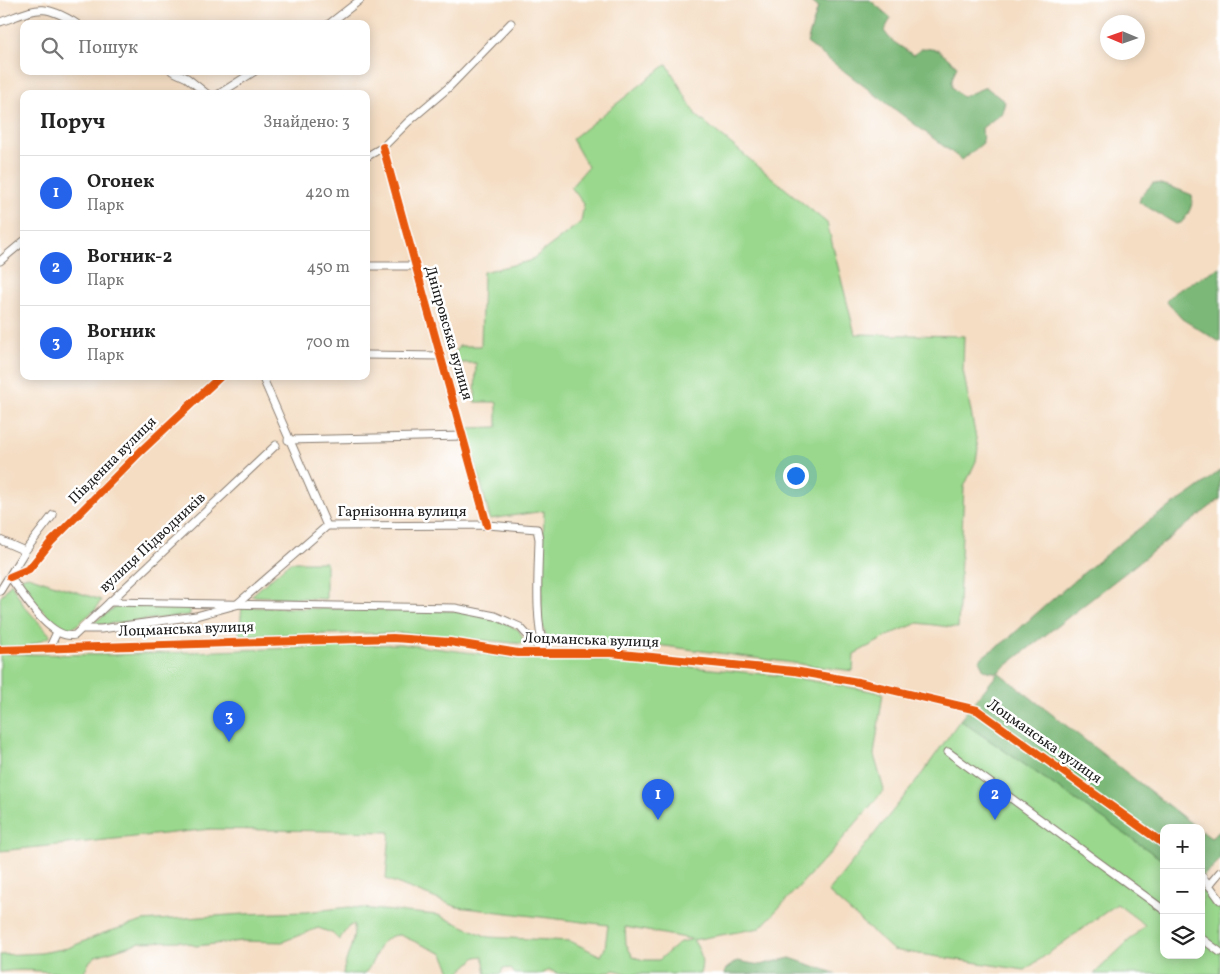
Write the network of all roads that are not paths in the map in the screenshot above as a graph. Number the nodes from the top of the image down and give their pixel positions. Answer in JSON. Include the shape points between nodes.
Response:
{"nodes":[{"id":1,"x":360,"y":0,"type":"edge"},
{"id":2,"x":71,"y":20,"type":"edge"},
{"id":3,"x":335,"y":20,"type":"edge"},
{"id":4,"x":0,"y":22,"type":"edge"},
{"id":5,"x":511,"y":23,"type":"dead end"},
{"id":6,"x":181,"y":75,"type":"edge"},
{"id":7,"x":249,"y":75,"type":"edge"},
{"id":8,"x":202,"y":90,"type":"edge"},
{"id":9,"x":225,"y":90,"type":"edge"},
{"id":10,"x":383,"y":147,"type":"junction"},
{"id":11,"x":370,"y":155,"type":"edge"},
{"id":12,"x":20,"y":244,"type":"edge"},
{"id":13,"x":0,"y":261,"type":"edge"},
{"id":14,"x":370,"y":266,"type":"edge"},
{"id":15,"x":414,"y":266,"type":"junction"},
{"id":16,"x":370,"y":355,"type":"edge"},
{"id":17,"x":442,"y":356,"type":"junction"},
{"id":18,"x":217,"y":380,"type":"edge"},
{"id":19,"x":264,"y":380,"type":"edge"},
{"id":20,"x":463,"y":436,"type":"junction"},
{"id":21,"x":288,"y":440,"type":"junction"},
{"id":22,"x":276,"y":445,"type":"dead end"},
{"id":23,"x":53,"y":515,"type":"dead end"},
{"id":24,"x":327,"y":526,"type":"junction"},
{"id":25,"x":486,"y":526,"type":"junction"},
{"id":26,"x":0,"y":540,"type":"edge"},
{"id":27,"x":25,"y":551,"type":"junction"},
{"id":28,"x":10,"y":577,"type":"junction"},
{"id":29,"x":0,"y":591,"type":"edge"},
{"id":30,"x":110,"y":602,"type":"junction"},
{"id":31,"x":236,"y":605,"type":"junction"},
{"id":32,"x":84,"y":628,"type":"junction"},
{"id":33,"x":57,"y":632,"type":"junction"},
{"id":34,"x":49,"y":648,"type":"junction"},
{"id":35,"x":0,"y":650,"type":"edge"},
{"id":36,"x":544,"y":653,"type":"junction"},
{"id":37,"x":948,"y":752,"type":"dead end"},
{"id":38,"x":1160,"y":841,"type":"edge"},
{"id":39,"x":1220,"y":872,"type":"edge"},
{"id":40,"x":1205,"y":880,"type":"edge"},
{"id":41,"x":1209,"y":885,"type":"junction"},
{"id":42,"x":1220,"y":900,"type":"edge"},
{"id":43,"x":1160,"y":907,"type":"edge"},
{"id":44,"x":1205,"y":941,"type":"edge"},
{"id":45,"x":1220,"y":952,"type":"edge"}],
"edges":[{"from":1,"to":3,"type":"street"},
{"from":2,"to":4,"type":"street","via":[[51,9]]},
{"from":5,"to":10,"type":"street","via":[[448,88]]},
{"from":6,"to":8,"type":"street"},
{"from":7,"to":9,"type":"street"},
{"from":10,"to":11,"type":"street"},
{"from":10,"to":15,"type":"street","name":"Дніпровська вулиця"},
{"from":12,"to":13,"type":"street"},
{"from":14,"to":15,"type":"street"},
{"from":15,"to":17,"type":"street","name":"Дніпровська вулиця"},
{"from":16,"to":17,"type":"street"},
{"from":17,"to":20,"type":"street","name":"Дніпровська вулиця"},
{"from":18,"to":28,"type":"street","name":"Південна вулиця","via":[[134,458],[51,542],[28,570]]},
{"from":19,"to":21,"type":"street"},
{"from":20,"to":21,"type":"street"},
{"from":20,"to":25,"type":"street","name":"Дніпровська вулиця"},
{"from":21,"to":24,"type":"street"},
{"from":22,"to":30,"type":"street","name":"вулиця Підводників"},
{"from":23,"to":27,"type":"street"},
{"from":24,"to":25,"type":"street","name":"Гарнізонна вулиця"},
{"from":24,"to":31,"type":"street","name":"Гарнізонна вулиця"},
{"from":25,"to":36,"type":"street","name":"Гарнізонна вулиця","via":[[537,529],[536,604]]},
{"from":26,"to":27,"type":"street"},
{"from":27,"to":28,"type":"street"},
{"from":28,"to":29,"type":"street"},
{"from":28,"to":33,"type":"street"},
{"from":30,"to":31,"type":"street"},
{"from":30,"to":32,"type":"street","name":"вулиця Підводників"},
{"from":31,"to":32,"type":"street","via":[[196,616],[101,629]]},
{"from":31,"to":36,"type":"street","via":[[456,608],[495,616],[520,628]]},
{"from":32,"to":33,"type":"street","via":[[69,636]]},
{"from":33,"to":34,"type":"street"},
{"from":34,"to":35,"type":"street","name":"Лоцманська вулиця"},
{"from":34,"to":36,"type":"street","name":"Лоцманська вулиця","via":[[393,638],[450,642],[518,653]]},
{"from":36,"to":38,"type":"street","name":"Лоцманська вулиця","via":[[611,653],[794,671],[858,682],[977,710]]},
{"from":37,"to":43,"type":"street"},
{"from":39,"to":41,"type":"street"},
{"from":40,"to":41,"type":"street"},
{"from":41,"to":42,"type":"street"},
{"from":44,"to":45,"type":"street"}]}
